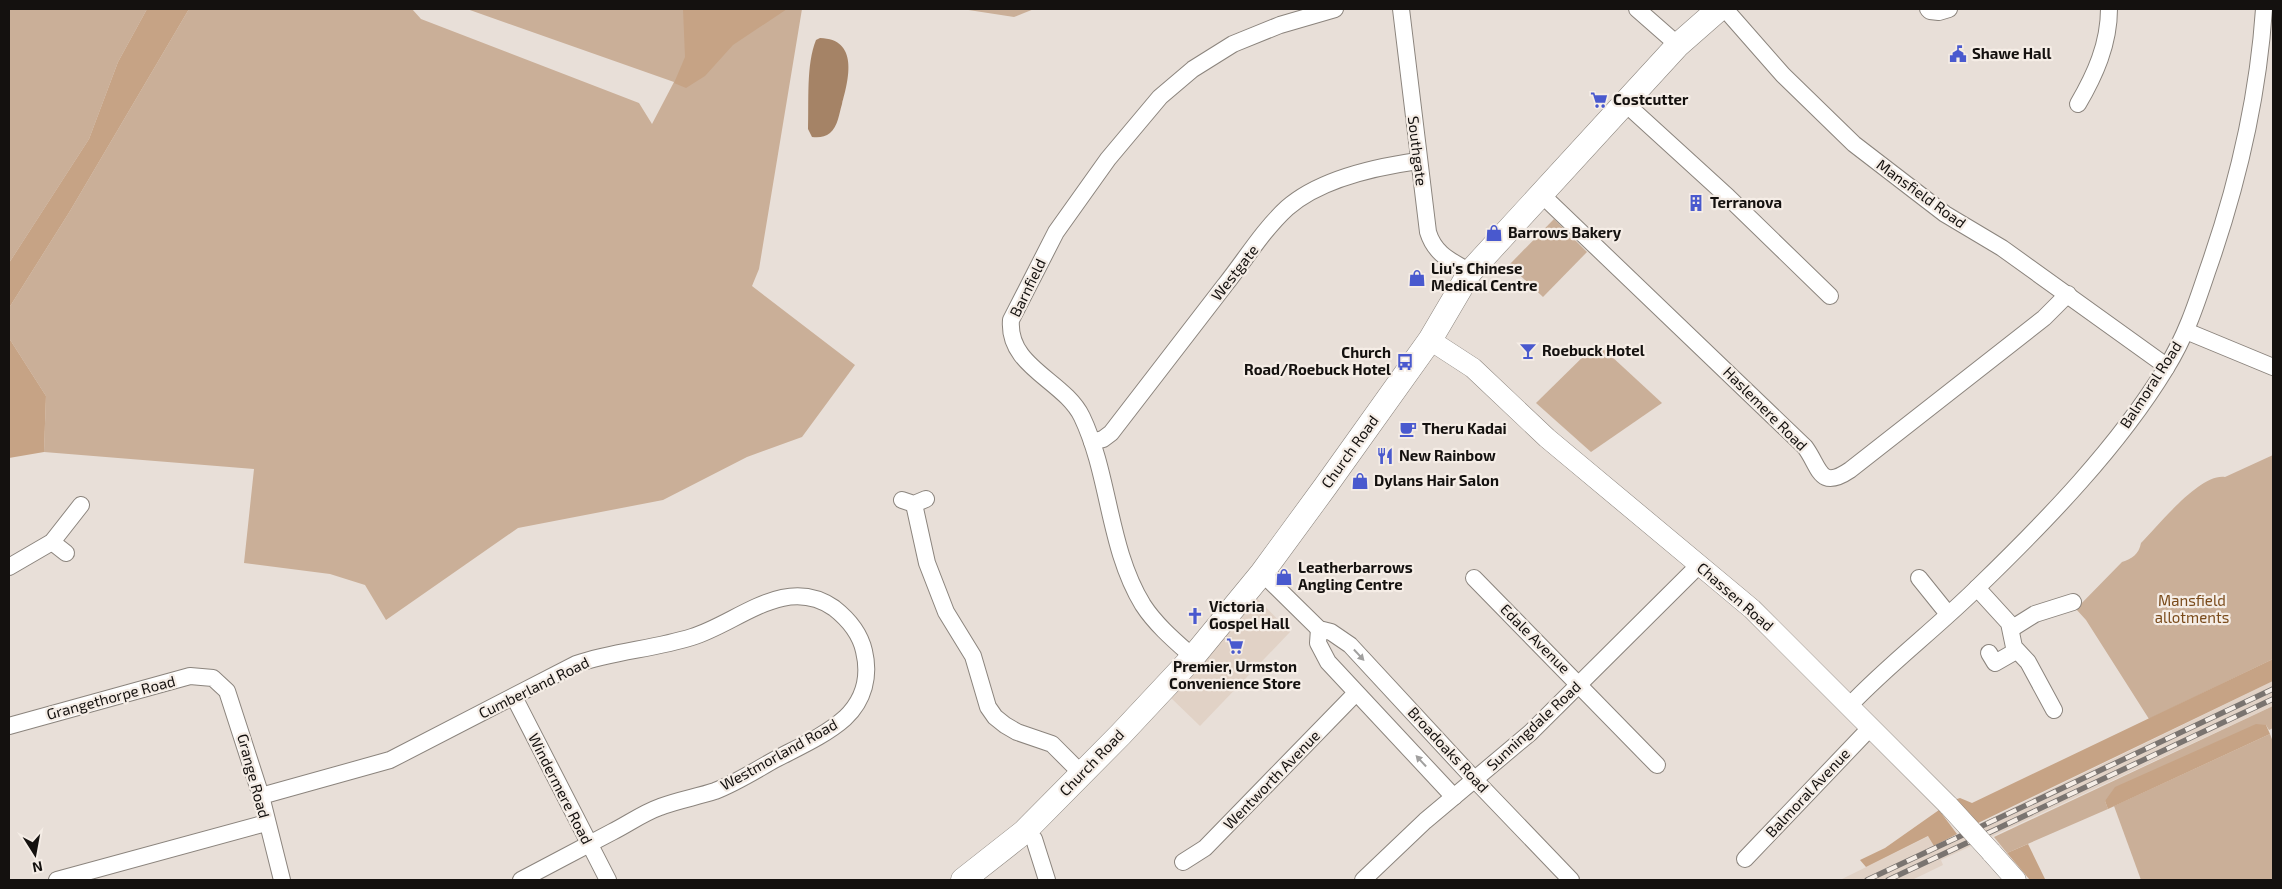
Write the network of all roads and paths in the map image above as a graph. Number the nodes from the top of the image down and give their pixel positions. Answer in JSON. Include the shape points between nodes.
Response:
{"nodes":[{"id":1,"x":1335,"y":9,"type":"edge"},
{"id":2,"x":1400,"y":9,"type":"edge"},
{"id":3,"x":1637,"y":9,"type":"edge"},
{"id":4,"x":1719,"y":9,"type":"edge"},
{"id":5,"x":1725,"y":9,"type":"edge"},
{"id":6,"x":1928,"y":9,"type":"edge"},
{"id":7,"x":1950,"y":9,"type":"edge"},
{"id":8,"x":2109,"y":9,"type":"edge"},
{"id":9,"x":2264,"y":9,"type":"edge"},
{"id":10,"x":1678,"y":45,"type":"junction"},
{"id":11,"x":1626,"y":104,"type":"junction"},
{"id":12,"x":2078,"y":104,"type":"dead end"},
{"id":13,"x":1418,"y":161,"type":"junction"},
{"id":14,"x":1541,"y":194,"type":"junction"},
{"id":15,"x":1470,"y":272,"type":"junction"},
{"id":16,"x":2068,"y":294,"type":"junction"},
{"id":17,"x":1830,"y":296,"type":"dead end"},
{"id":18,"x":2186,"y":331,"type":"junction"},
{"id":19,"x":1430,"y":340,"type":"junction"},
{"id":20,"x":2273,"y":367,"type":"edge"},
{"id":21,"x":2166,"y":368,"type":"junction"},
{"id":22,"x":1092,"y":442,"type":"junction"},
{"id":23,"x":914,"y":501,"type":"dead end"},
{"id":24,"x":80,"y":505,"type":"dead end"},
{"id":25,"x":52,"y":542,"type":"junction"},
{"id":26,"x":66,"y":553,"type":"dead end"},
{"id":27,"x":1699,"y":565,"type":"junction"},
{"id":28,"x":9,"y":567,"type":"edge"},
{"id":29,"x":1262,"y":573,"type":"junction"},
{"id":30,"x":1474,"y":578,"type":"dead end"},
{"id":31,"x":1918,"y":578,"type":"dead end"},
{"id":32,"x":1977,"y":588,"type":"junction"},
{"id":33,"x":2073,"y":602,"type":"dead end"},
{"id":34,"x":1948,"y":614,"type":"junction"},
{"id":35,"x":1319,"y":629,"type":"junction"},
{"id":36,"x":2011,"y":629,"type":"junction"},
{"id":37,"x":2016,"y":651,"type":"junction"},
{"id":38,"x":1989,"y":653,"type":"dead end"},
{"id":39,"x":1192,"y":657,"type":"junction"},
{"id":40,"x":866,"y":662,"type":"joint"},
{"id":41,"x":213,"y":678,"type":"joint"},
{"id":42,"x":1579,"y":684,"type":"junction"},
{"id":43,"x":1356,"y":693,"type":"junction"},
{"id":44,"x":514,"y":697,"type":"junction"},
{"id":45,"x":1850,"y":706,"type":"junction"},
{"id":46,"x":2056,"y":709,"type":"dead end"},
{"id":47,"x":9,"y":726,"type":"edge"},
{"id":48,"x":1871,"y":726,"type":"junction"},
{"id":49,"x":1657,"y":765,"type":"dead end"},
{"id":50,"x":1081,"y":773,"type":"junction"},
{"id":51,"x":1475,"y":780,"type":"junction"},
{"id":52,"x":261,"y":796,"type":"junction"},
{"id":53,"x":1454,"y":797,"type":"junction"},
{"id":54,"x":266,"y":823,"type":"junction"},
{"id":55,"x":1024,"y":832,"type":"junction"},
{"id":56,"x":588,"y":844,"type":"junction"},
{"id":57,"x":1745,"y":859,"type":"dead end"},
{"id":58,"x":1183,"y":862,"type":"dead end"},
{"id":59,"x":1372,"y":877,"type":"edge"},
{"id":60,"x":57,"y":880,"type":"edge"},
{"id":61,"x":282,"y":880,"type":"edge"},
{"id":62,"x":520,"y":880,"type":"edge"},
{"id":63,"x":608,"y":880,"type":"edge"},
{"id":64,"x":962,"y":880,"type":"edge"},
{"id":65,"x":1047,"y":880,"type":"edge"},
{"id":66,"x":1571,"y":880,"type":"edge"},
{"id":67,"x":2016,"y":880,"type":"edge"}],
"edges":[{"from":1,"to":22,"type":"street","name":"Barnfield","via":[[1280,25],[1233,44],[1193,68],[1154,104],[1108,159],[1056,232],[1011,320],[1010,332],[1021,356],[1081,415]]},
{"from":2,"to":13,"type":"street","name":"Southgate"},
{"from":3,"to":10,"type":"street"},
{"from":4,"to":10,"type":"main road","name":"Church Road"},
{"from":5,"to":16,"type":"street","name":"Mansfield Road","via":[[1790,82],[1854,144],[1945,214],[2002,248]]},
{"from":6,"to":7,"type":"street","via":[[1939,12]]},
{"from":8,"to":12,"type":"street","via":[[2103,51]]},
{"from":9,"to":18,"type":"street","name":"Balmoral Road","via":[[2251,106],[2233,190]]},
{"from":10,"to":11,"type":"main road","name":"Church Road"},
{"from":11,"to":14,"type":"main road","name":"Church Road"},
{"from":11,"to":17,"type":"street"},
{"from":13,"to":15,"type":"street","name":"Southgate","via":[[1431,242],[1439,254]]},
{"from":13,"to":22,"type":"street","name":"Westgate","via":[[1353,174],[1316,190],[1288,208],[1111,432]]},
{"from":14,"to":15,"type":"main road","name":"Church Road"},
{"from":14,"to":16,"type":"street","name":"Haslemere Road","via":[[1805,447],[1819,473],[1830,479],[1858,464],[2044,318]]},
{"from":15,"to":19,"type":"main road","name":"Church Road"},
{"from":16,"to":21,"type":"street","name":"Mansfield Road"},
{"from":18,"to":20,"type":"street"},
{"from":18,"to":21,"type":"street","name":"Balmoral Road"},
{"from":19,"to":27,"type":"street","name":"Chassen Road","via":[[1473,368],[1547,438]]},
{"from":19,"to":29,"type":"main road","name":"Church Road"},
{"from":21,"to":32,"type":"street","name":"Balmoral Road","via":[[2116,439],[2037,528]]},
{"from":22,"to":39,"type":"street","name":"Barnfield","via":[[1127,572],[1156,622]]},
{"from":23,"to":50,"type":"street","via":[[927,563],[946,612],[973,656],[988,707],[995,717],[1017,732],[1052,744]]},
{"from":24,"to":25,"type":"street"},
{"from":25,"to":26,"type":"street"},
{"from":25,"to":28,"type":"street"},
{"from":27,"to":42,"type":"street","name":"Sunningdale Road"},
{"from":27,"to":45,"type":"street","name":"Chassen Road","via":[[1760,617]]},
{"from":29,"to":35,"type":"street","name":"Broadoaks Road"},
{"from":29,"to":39,"type":"main road","name":"Church Road"},
{"from":30,"to":42,"type":"street","name":"Edale Avenue"},
{"from":31,"to":34,"type":"street"},
{"from":32,"to":34,"type":"street","name":"Balmoral Road"},
{"from":32,"to":36,"type":"street","via":[[2005,617]]},
{"from":33,"to":36,"type":"street","via":[[2035,614]]},
{"from":34,"to":45,"type":"street","name":"Balmoral Road"},
{"from":35,"to":43,"type":"street","name":"Broadoaks Road","via":[[1318,643],[1328,662]]},
{"from":35,"to":51,"type":"street","name":"Broadoaks Road","one_way":true,"via":[[1331,632],[1350,645]]},
{"from":36,"to":37,"type":"street"},
{"from":37,"to":38,"type":"street","via":[[1995,663]]},
{"from":37,"to":46,"type":"street","via":[[2028,662]]},
{"from":39,"to":50,"type":"main road","name":"Church Road"},
{"from":40,"to":44,"type":"street","name":"Cumberland Road","via":[[860,640],[842,615],[808,596],[792,595],[764,603],[695,636],[576,664]]},
{"from":40,"to":56,"type":"street","name":"Westmorland Road","via":[[863,692],[855,707],[830,729],[728,785],[658,808]]},
{"from":41,"to":47,"type":"street","name":"Grangethorpe Road","via":[[190,676]]},
{"from":41,"to":52,"type":"street","name":"Grange Road","via":[[227,691]]},
{"from":42,"to":49,"type":"street","name":"Edale Avenue"},
{"from":42,"to":51,"type":"street","name":"Sunningdale Road","via":[[1530,733]]},
{"from":53,"to":43,"type":"street","name":"Broadoaks Road","one_way":true},
{"from":43,"to":58,"type":"street","name":"Wentworth Avenue","via":[[1205,848]]},
{"from":44,"to":52,"type":"street","name":"Cumberland Road","via":[[390,760]]},
{"from":44,"to":56,"type":"street","name":"Windermere Road"},
{"from":45,"to":48,"type":"street","name":"Chassen Road"},
{"from":48,"to":57,"type":"street","name":"Balmoral Avenue"},
{"from":48,"to":67,"type":"street","name":"Chassen Road","bridge":true},
{"from":50,"to":55,"type":"main road","name":"Church Road"},
{"from":51,"to":53,"type":"street","name":"Sunningdale Road"},
{"from":51,"to":66,"type":"street","name":"Broadoaks Road"},
{"from":52,"to":54,"type":"street","name":"Grange Road"},
{"from":53,"to":59,"type":"street","name":"Sunningdale Road","via":[[1425,821]]},
{"from":54,"to":60,"type":"street"},
{"from":54,"to":61,"type":"street","name":"Grange Road"},
{"from":55,"to":64,"type":"main road","name":"Church Road"},
{"from":55,"to":65,"type":"street","via":[[1034,839]]},
{"from":56,"to":62,"type":"street","name":"Westmorland Road"},
{"from":56,"to":63,"type":"street","name":"Windermere Road"}]}
